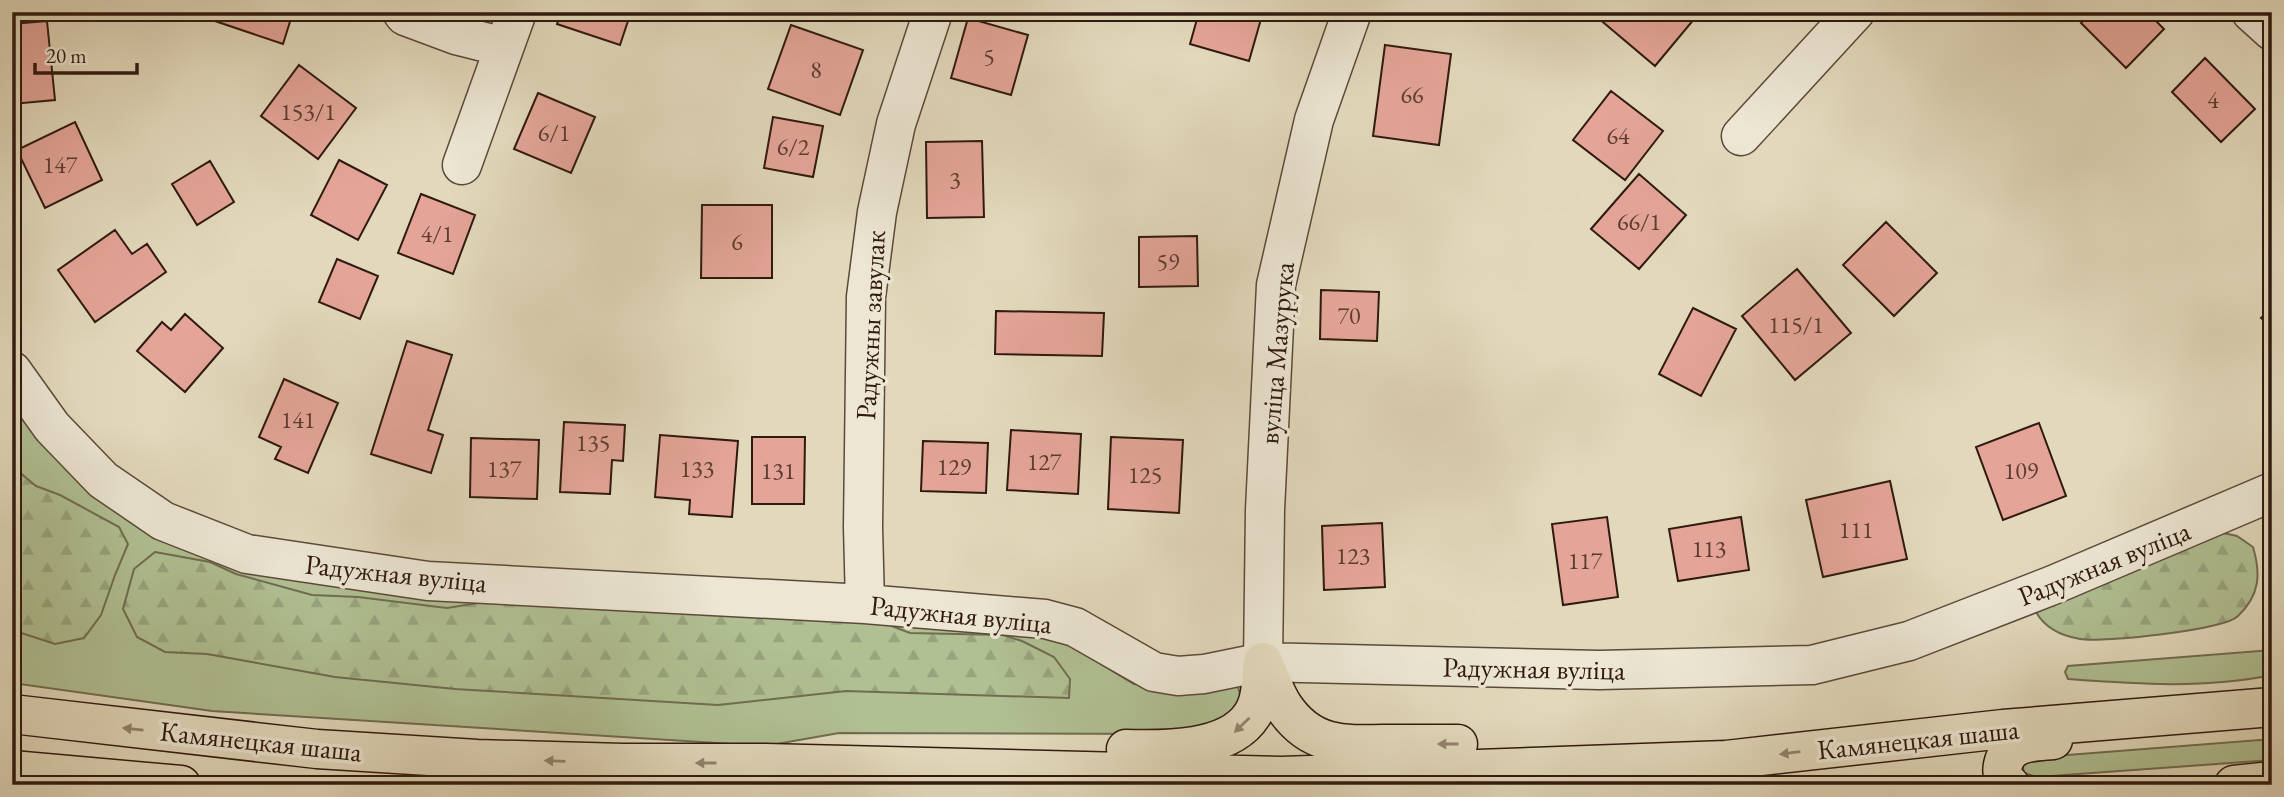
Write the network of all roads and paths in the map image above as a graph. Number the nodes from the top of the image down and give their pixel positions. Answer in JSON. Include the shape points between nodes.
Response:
{"nodes":[{"id":1,"x":402,"y":12,"type":"edge"},
{"id":2,"x":517,"y":12,"type":"edge"},
{"id":3,"x":933,"y":12,"type":"edge"},
{"id":4,"x":1352,"y":12,"type":"edge"},
{"id":5,"x":1855,"y":12,"type":"edge"},
{"id":6,"x":2251,"y":12,"type":"edge"},
{"id":7,"x":2272,"y":31,"type":"edge"},
{"id":8,"x":504,"y":47,"type":"junction"},
{"id":9,"x":1741,"y":136,"type":"dead end"},
{"id":10,"x":462,"y":165,"type":"dead end"},
{"id":11,"x":12,"y":371,"type":"edge"},
{"id":12,"x":2272,"y":492,"type":"edge"},
{"id":13,"x":865,"y":604,"type":"junction"},
{"id":14,"x":1264,"y":662,"type":"junction"},
{"id":15,"x":2266,"y":710,"type":"edge"},
{"id":16,"x":12,"y":714,"type":"edge"},
{"id":17,"x":1637,"y":762,"type":"junction"},
{"id":18,"x":765,"y":763,"type":"junction"},
{"id":19,"x":12,"y":770,"type":"edge"},
{"id":20,"x":2272,"y":781,"type":"edge"},
{"id":21,"x":181,"y":785,"type":"edge"},
{"id":22,"x":2010,"y":785,"type":"edge"},
{"id":23,"x":2234,"y":785,"type":"edge"}],
"edges":[{"from":1,"to":8,"type":"street","via":[[457,35]]},
{"from":2,"to":8,"type":"street"},
{"from":3,"to":13,"type":"street","name":"Радужны завулак","via":[[896,124],[877,212],[866,297]]},
{"from":4,"to":14,"type":"street","name":"вуліца Мазурука","via":[[1314,120],[1276,285],[1265,510]]},
{"from":5,"to":9,"type":"street"},
{"from":6,"to":7,"type":"street"},
{"from":8,"to":10,"type":"street"},
{"from":11,"to":13,"type":"street","name":"Радужная вуліца","via":[[52,426],[103,480],[163,521],[247,554],[428,581]]},
{"from":12,"to":14,"type":"street","name":"Радужная вуліца","via":[[1909,641],[1812,665],[1599,670]]},
{"from":13,"to":14,"type":"street","name":"Радужная вуліца","via":[[1045,619],[1075,627],[1154,672],[1178,676]]},
{"from":17,"to":14,"type":"main road","one_way":true,"via":[[1513,744],[1350,746],[1331,742],[1313,734],[1284,707]]},
{"from":14,"to":18,"type":"main road","one_way":true,"via":[[1253,715],[1227,737],[1213,742],[1158,750],[852,742]]},
{"from":15,"to":17,"type":"main road","name":"Камянецкая шаша","one_way":true,"via":[[2003,729],[1726,760]]},
{"from":15,"to":22,"type":"main road","via":[[2022,743],[2004,760],[2001,772]]},
{"from":18,"to":16,"type":"main road","name":"Камянецкая шаша","one_way":true,"via":[[477,759],[317,749]]},
{"from":17,"to":18,"type":"main road","name":"Камянецкая шаша","via":[[1282,776]]},
{"from":19,"to":21,"type":"main road","name":"Камянецкая шаша"},
{"from":20,"to":23,"type":"main road"}]}
